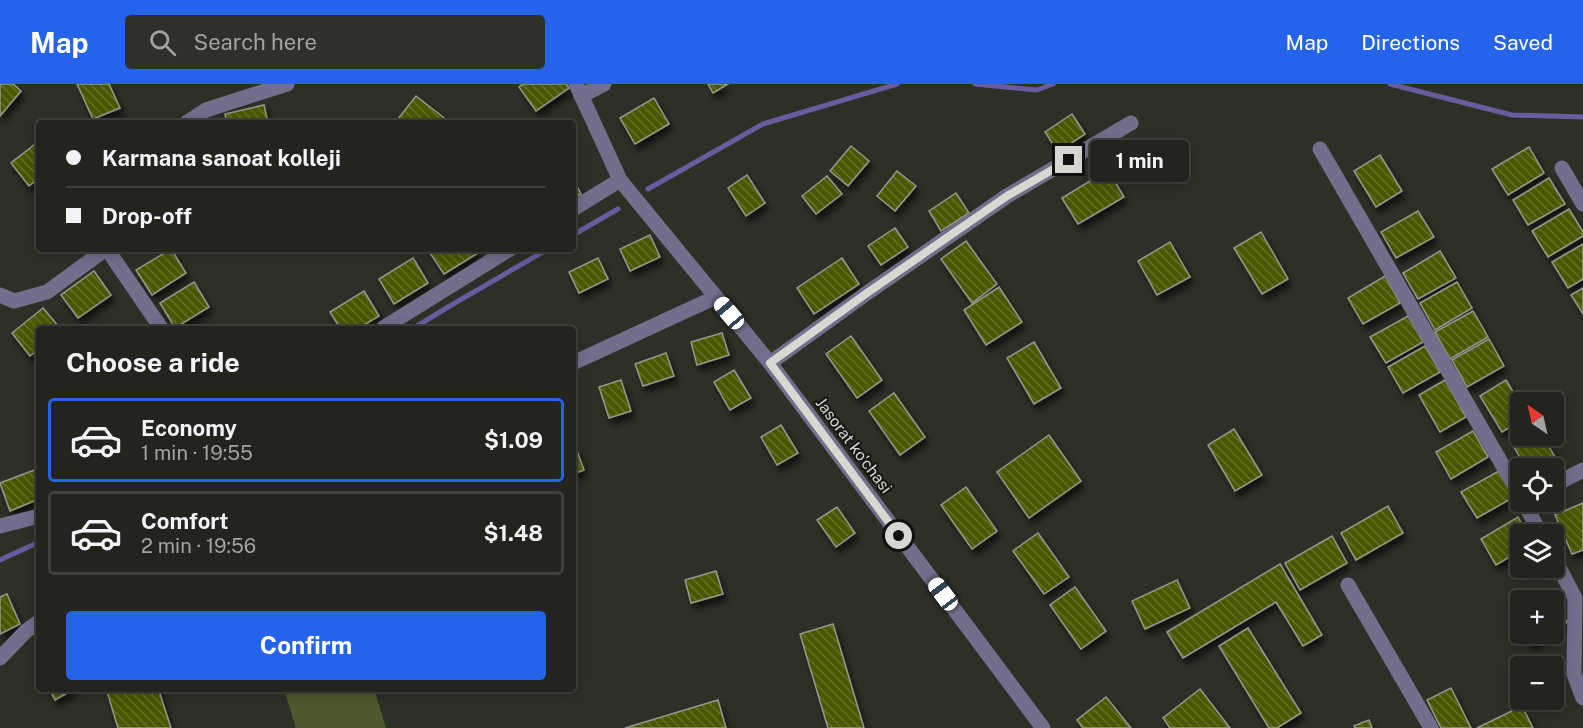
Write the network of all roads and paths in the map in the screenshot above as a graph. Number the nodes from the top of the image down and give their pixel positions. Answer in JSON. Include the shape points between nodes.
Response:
{"nodes":[{"id":1,"x":287,"y":84,"type":"edge"},
{"id":2,"x":604,"y":84,"type":"edge"},
{"id":3,"x":579,"y":90,"type":"edge"},
{"id":4,"x":191,"y":120,"type":"edge"},
{"id":5,"x":1131,"y":123,"type":"dead end"},
{"id":6,"x":1320,"y":149,"type":"dead end"},
{"id":7,"x":1562,"y":168,"type":"dead end"},
{"id":8,"x":620,"y":180,"type":"junction"},
{"id":9,"x":1583,"y":204,"type":"edge"},
{"id":10,"x":576,"y":207,"type":"edge"},
{"id":11,"x":103,"y":252,"type":"edge"},
{"id":12,"x":109,"y":252,"type":"edge"},
{"id":13,"x":505,"y":252,"type":"edge"},
{"id":14,"x":0,"y":296,"type":"edge"},
{"id":15,"x":716,"y":297,"type":"junction"},
{"id":16,"x":160,"y":326,"type":"edge"},
{"id":17,"x":386,"y":326,"type":"edge"},
{"id":18,"x":576,"y":362,"type":"edge"},
{"id":19,"x":770,"y":363,"type":"junction"},
{"id":20,"x":1583,"y":470,"type":"edge"},
{"id":21,"x":1510,"y":478,"type":"edge"},
{"id":22,"x":1564,"y":480,"type":"edge"},
{"id":23,"x":36,"y":517,"type":"edge"},
{"id":24,"x":0,"y":526,"type":"edge"},
{"id":25,"x":1564,"y":577,"type":"edge"},
{"id":26,"x":1348,"y":585,"type":"dead end"},
{"id":27,"x":36,"y":624,"type":"edge"},
{"id":28,"x":0,"y":658,"type":"edge"},
{"id":29,"x":1583,"y":698,"type":"edge"},
{"id":30,"x":1043,"y":728,"type":"edge"},
{"id":31,"x":1431,"y":728,"type":"edge"}],
"edges":[{"from":1,"to":4,"type":"street","via":[[206,110]]},
{"from":2,"to":3,"type":"street"},
{"from":3,"to":8,"type":"street","name":"Jasorat ko'chasi"},
{"from":5,"to":19,"type":"street","via":[[1007,196]]},
{"from":6,"to":21,"type":"street"},
{"from":7,"to":9,"type":"street"},
{"from":8,"to":10,"type":"street"},
{"from":8,"to":15,"type":"street","name":"Jasorat ko'chasi"},
{"from":11,"to":14,"type":"street","via":[[47,292],[14,301]]},
{"from":12,"to":16,"type":"street"},
{"from":13,"to":17,"type":"street"},
{"from":15,"to":18,"type":"street"},
{"from":15,"to":19,"type":"street","name":"Jasorat ko'chasi"},
{"from":19,"to":30,"type":"street","name":"Jasorat ko'chasi"},
{"from":20,"to":22,"type":"street"},
{"from":23,"to":24,"type":"street"},
{"from":25,"to":29,"type":"street","via":[[1575,598],[1574,674]]},
{"from":26,"to":31,"type":"street"},
{"from":27,"to":28,"type":"street"}]}
